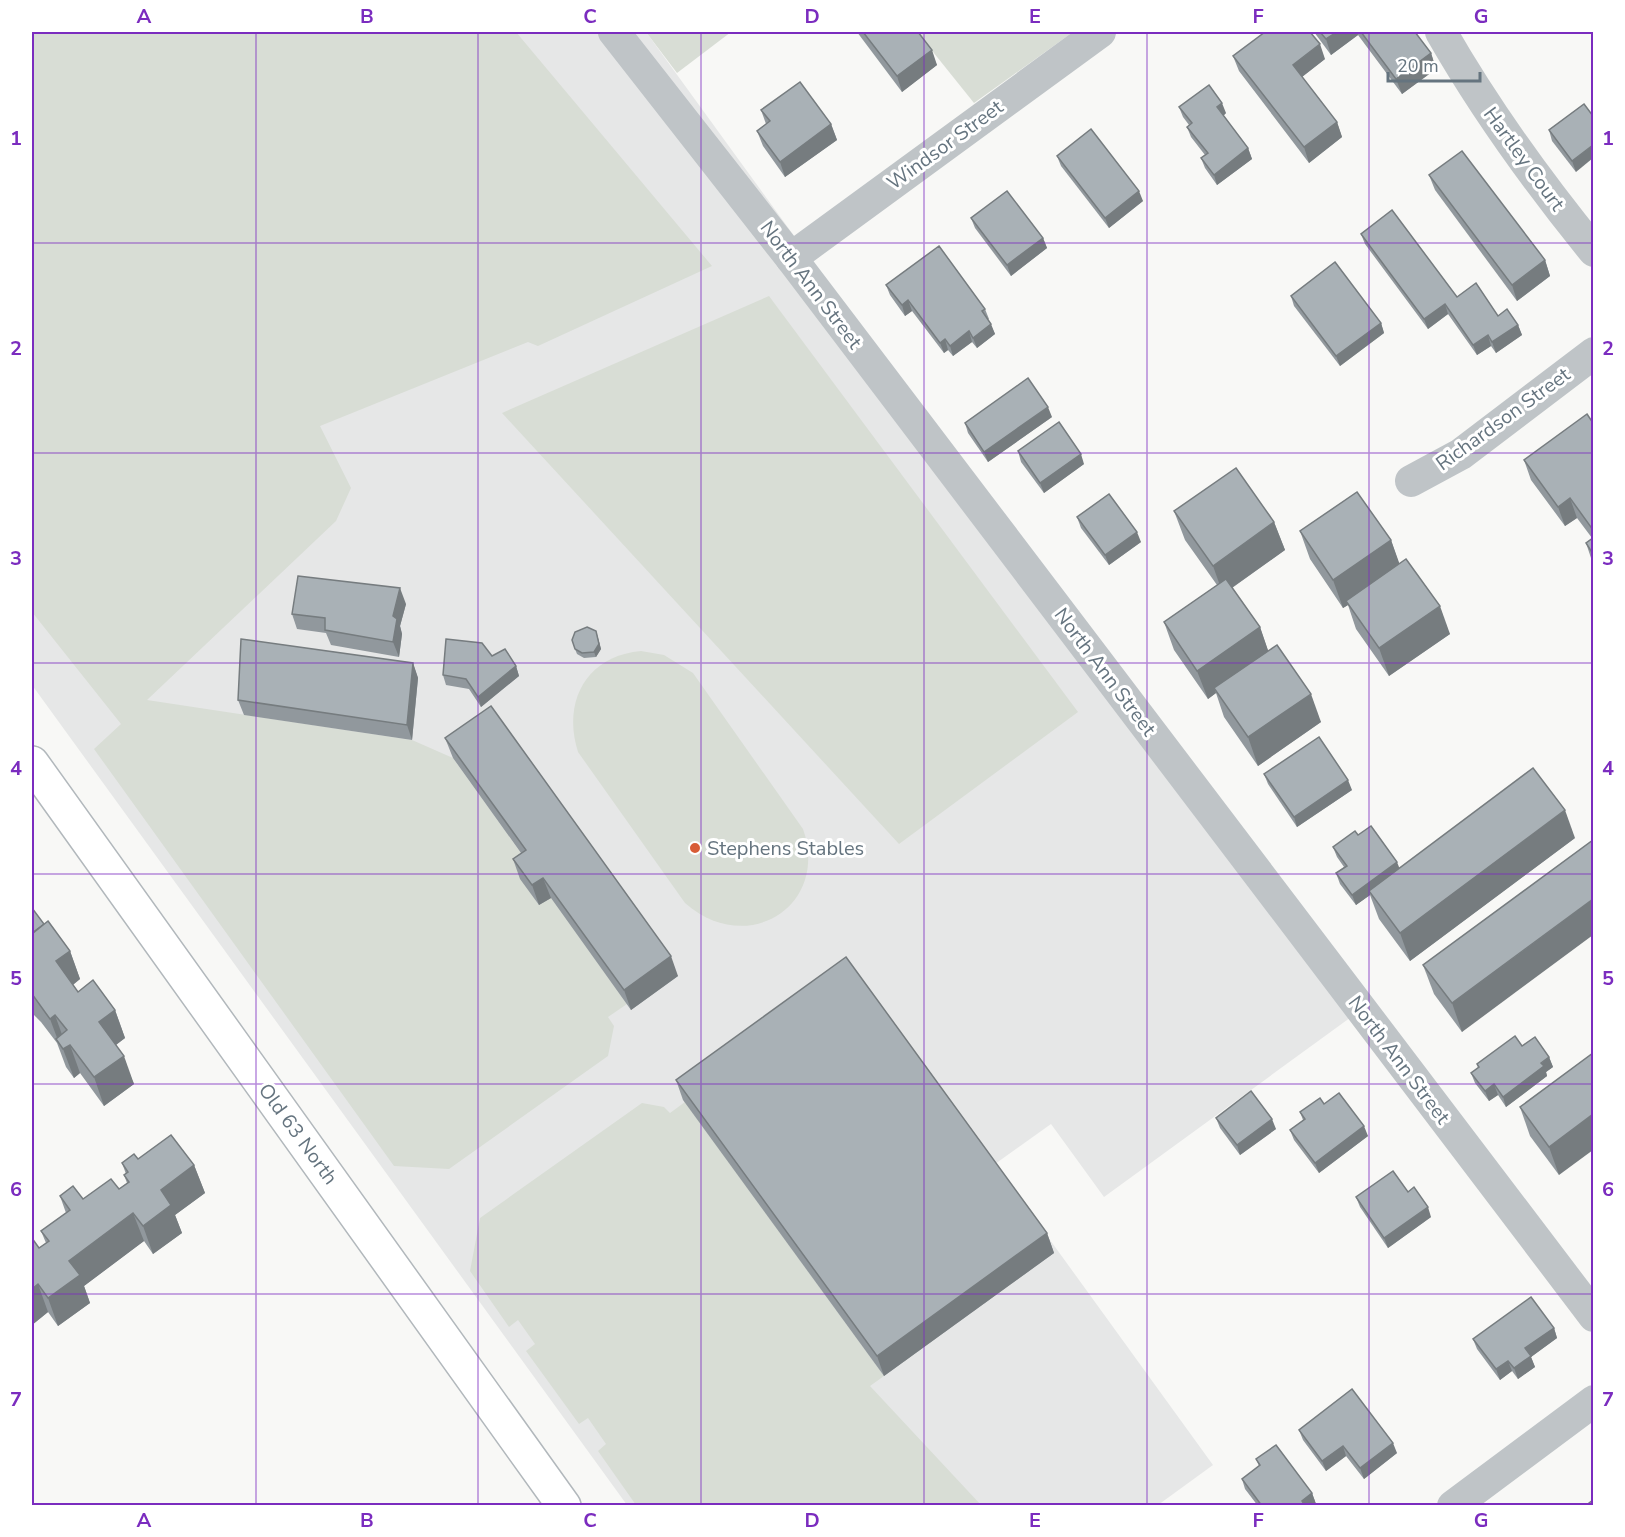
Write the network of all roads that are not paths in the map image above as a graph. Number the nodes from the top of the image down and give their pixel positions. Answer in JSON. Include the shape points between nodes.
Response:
{"nodes":[{"id":1,"x":614,"y":32,"type":"edge"},
{"id":2,"x":1100,"y":32,"type":"edge"},
{"id":3,"x":1441,"y":32,"type":"edge"},
{"id":4,"x":1593,"y":251,"type":"edge"},
{"id":5,"x":791,"y":258,"type":"junction"},
{"id":6,"x":1593,"y":353,"type":"edge"},
{"id":7,"x":1412,"y":481,"type":"dead end"},
{"id":8,"x":32,"y":763,"type":"edge"},
{"id":9,"x":1593,"y":1316,"type":"edge"},
{"id":10,"x":1593,"y":1401,"type":"edge"},
{"id":11,"x":564,"y":1506,"type":"edge"},
{"id":12,"x":1453,"y":1506,"type":"edge"}],
"edges":[{"from":1,"to":5,"type":"street","name":"North Ann Street"},
{"from":2,"to":5,"type":"street","name":"Windsor Street"},
{"from":3,"to":4,"type":"street","name":"Hartley Court","via":[[1474,90]]},
{"from":5,"to":9,"type":"street","name":"North Ann Street"},
{"from":6,"to":7,"type":"street","name":"Richardson Street","via":[[1461,454]]},
{"from":8,"to":11,"type":"main road","name":"Old 63 North"},
{"from":10,"to":12,"type":"street"}]}
